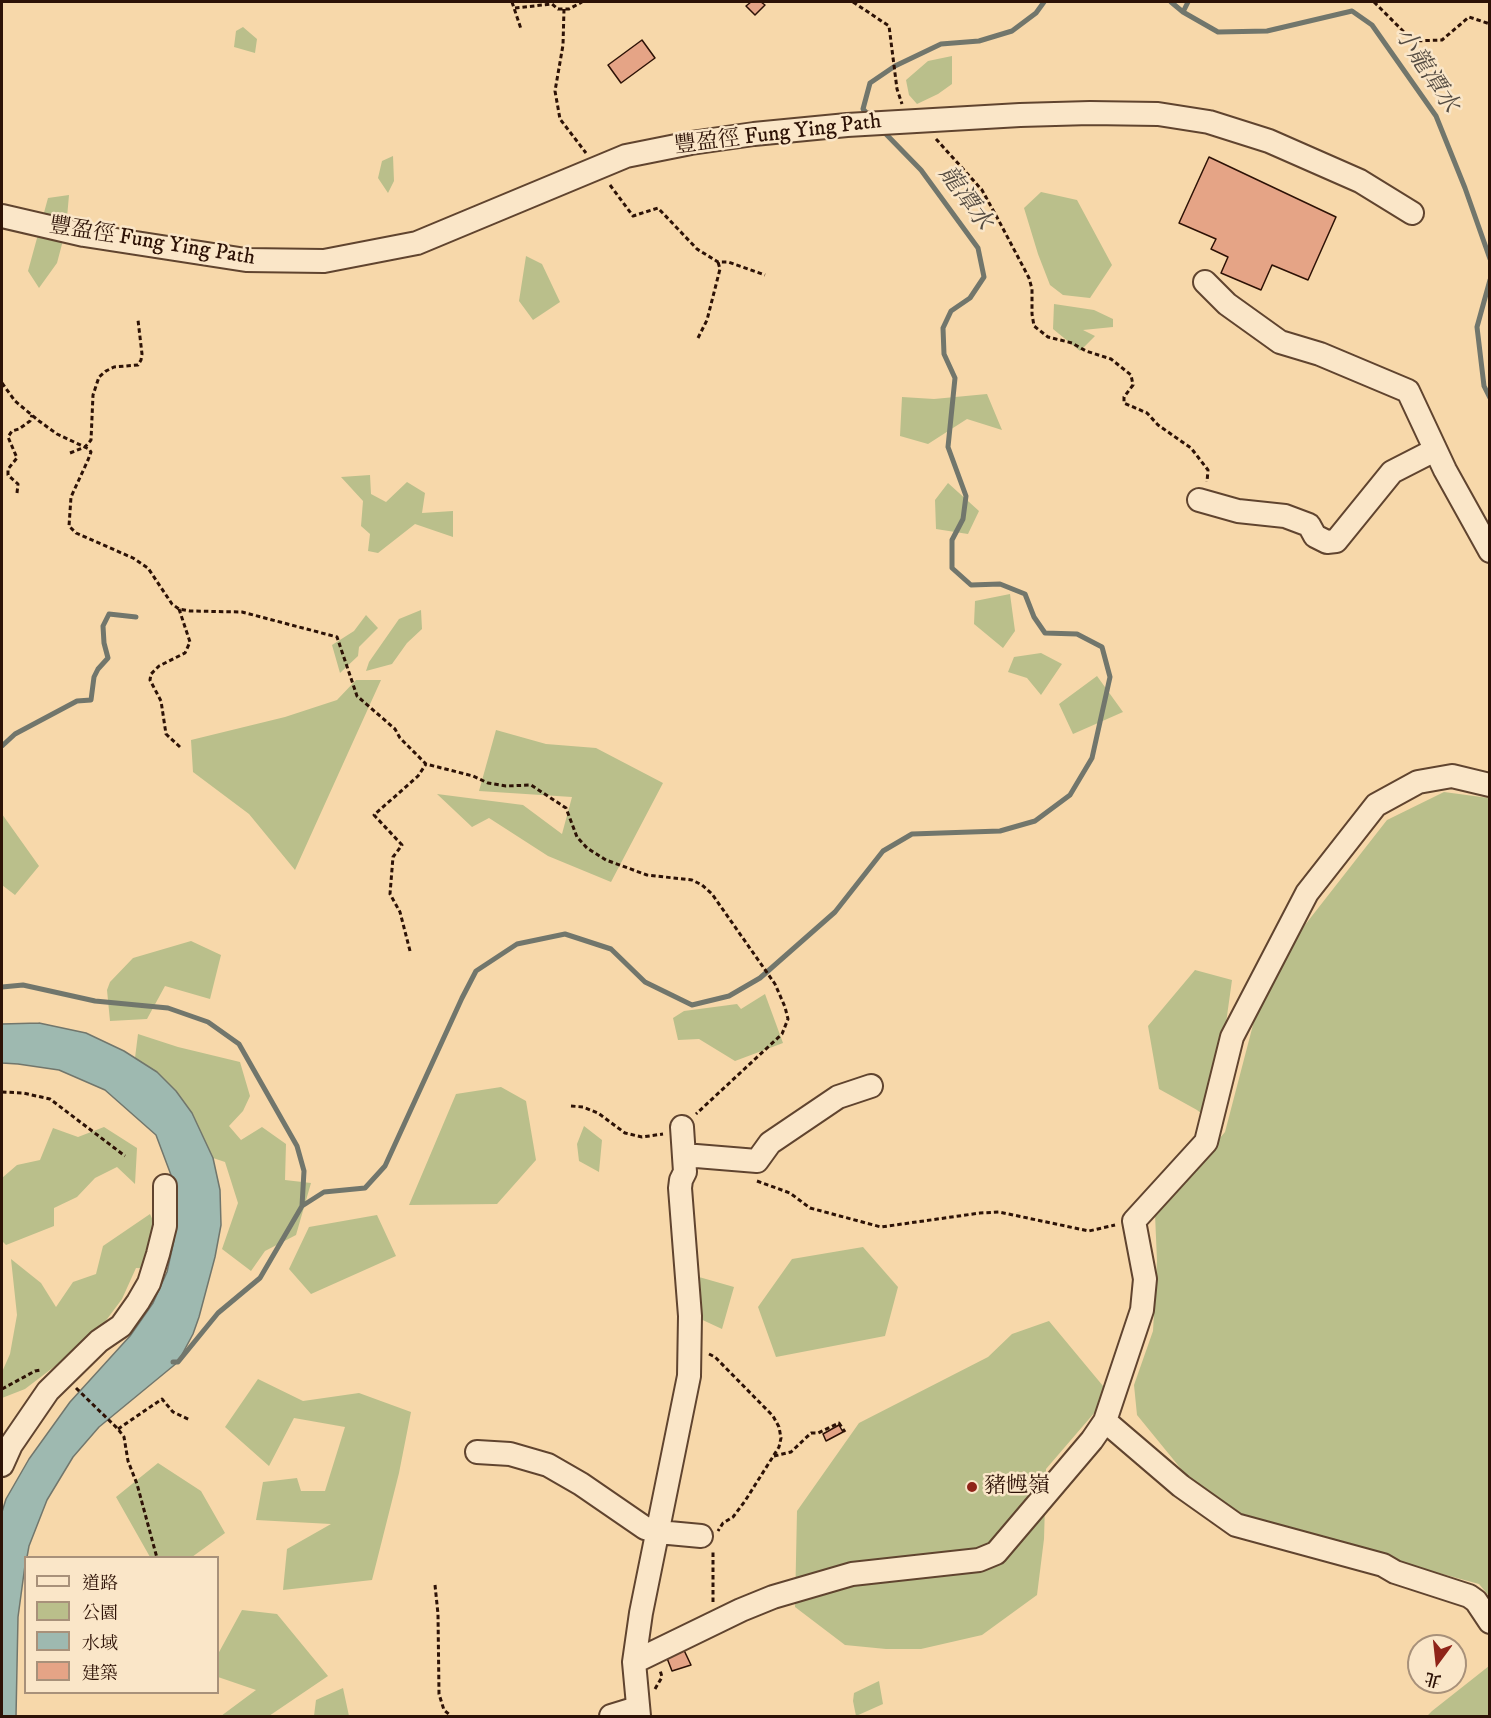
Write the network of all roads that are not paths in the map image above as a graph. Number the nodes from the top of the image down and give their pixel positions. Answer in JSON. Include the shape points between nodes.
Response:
{"nodes":[{"id":1,"x":1413,"y":213,"type":"dead end"},
{"id":2,"x":2,"y":216,"type":"edge"},
{"id":3,"x":1205,"y":282,"type":"dead end"},
{"id":4,"x":1435,"y":450,"type":"junction"},
{"id":5,"x":1199,"y":500,"type":"road end"},
{"id":6,"x":1490,"y":551,"type":"edge"},
{"id":7,"x":1490,"y":785,"type":"edge"},
{"id":8,"x":871,"y":1086,"type":"dead end"},
{"id":9,"x":682,"y":1127,"type":"road end"},
{"id":10,"x":684,"y":1155,"type":"junction"},
{"id":11,"x":165,"y":1186,"type":"dead end"},
{"id":12,"x":1105,"y":1421,"type":"junction"},
{"id":13,"x":477,"y":1452,"type":"dead end"},
{"id":14,"x":2,"y":1465,"type":"edge"},
{"id":15,"x":658,"y":1532,"type":"junction"},
{"id":16,"x":710,"y":1540,"type":"road end"},
{"id":17,"x":1490,"y":1622,"type":"edge"},
{"id":18,"x":634,"y":1662,"type":"junction"},
{"id":19,"x":638,"y":1712,"type":"edge"},
{"id":20,"x":610,"y":1716,"type":"edge"}],
"edges":[{"from":1,"to":2,"type":"street","name":"豐盈徑 Fung Ying Path","via":[[1360,181],[1269,141],[1209,122],[1158,114],[1090,113],[896,114],[847,125],[754,134],[626,156],[417,243],[324,261],[246,260],[84,235]]},
{"from":3,"to":4,"type":"street","via":[[1227,304],[1280,342],[1320,354],[1407,391]]},
{"from":4,"to":5,"type":"street","via":[[1392,472],[1336,541],[1326,542],[1314,536],[1309,525],[1285,516],[1238,511]]},
{"from":4,"to":6,"type":"street"},
{"from":7,"to":12,"type":"street","via":[[1452,776],[1418,782],[1376,806],[1306,893],[1232,1037],[1206,1142],[1134,1221],[1144,1279],[1142,1310]]},
{"from":8,"to":10,"type":"street","via":[[838,1097],[770,1143],[757,1161]]},
{"from":9,"to":10,"type":"street"},
{"from":10,"to":15,"type":"street","via":[[685,1172],[680,1188],[690,1316],[689,1376]]},
{"from":11,"to":14,"type":"street","via":[[165,1226],[149,1283],[121,1326],[99,1341],[48,1391],[10,1445]]},
{"from":12,"to":17,"type":"street","via":[[1181,1486],[1236,1525],[1383,1565],[1469,1596]]},
{"from":12,"to":18,"type":"street","via":[[996,1553],[979,1560],[852,1574],[773,1597]]},
{"from":13,"to":15,"type":"street","via":[[510,1454],[548,1466],[645,1528]]},
{"from":15,"to":16,"type":"street"},
{"from":15,"to":18,"type":"street"},
{"from":18,"to":19,"type":"street"},
{"from":19,"to":20,"type":"street"}]}
